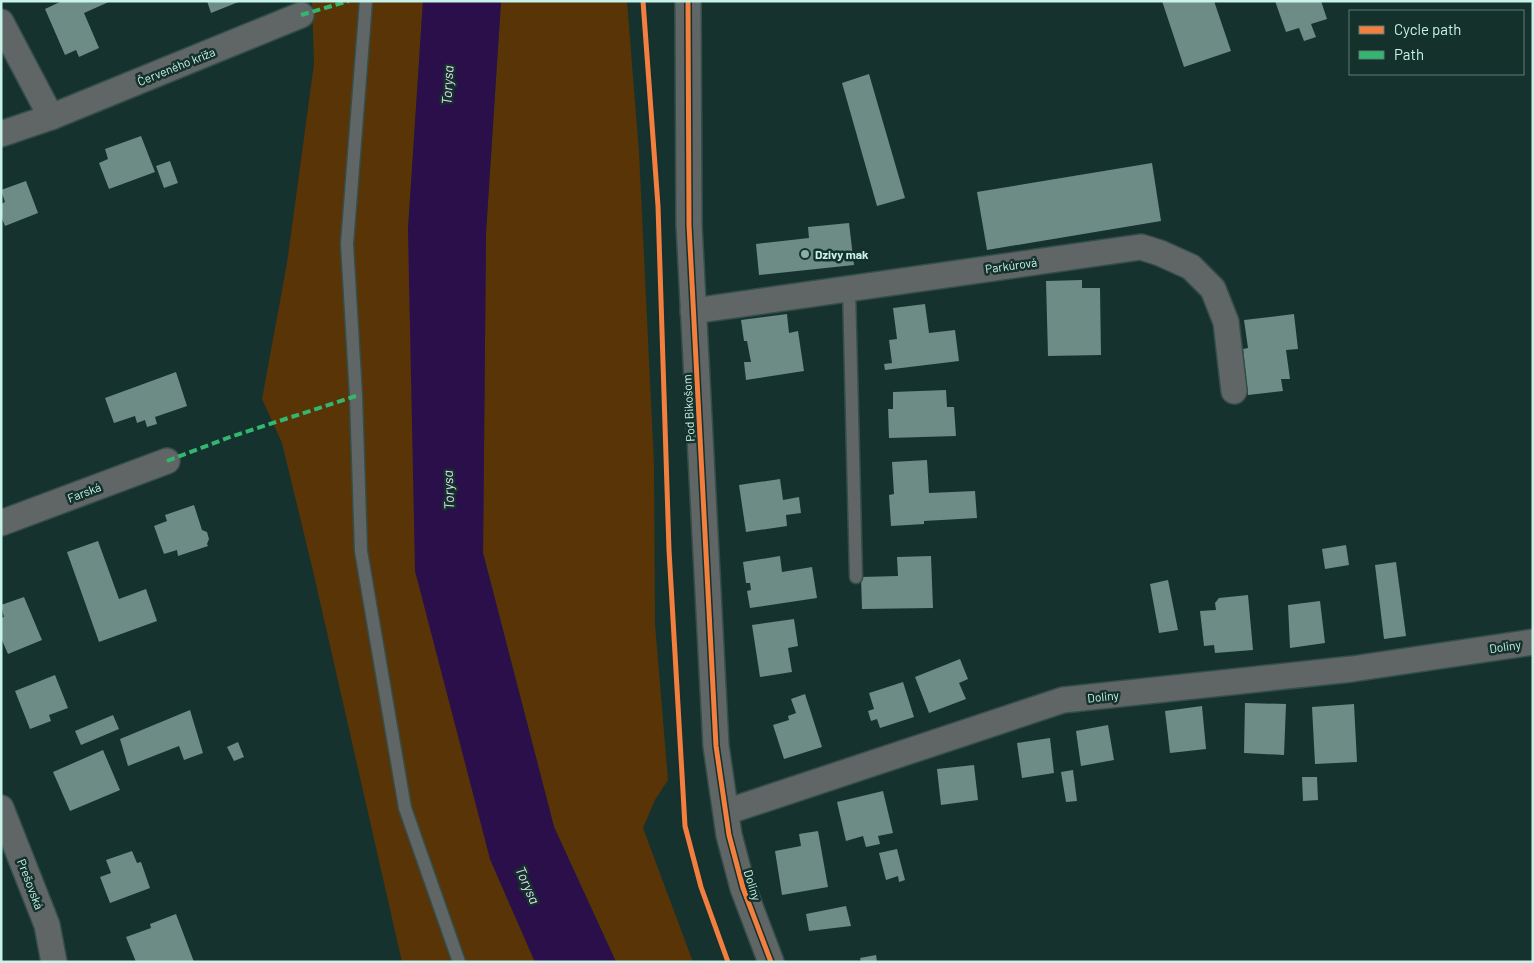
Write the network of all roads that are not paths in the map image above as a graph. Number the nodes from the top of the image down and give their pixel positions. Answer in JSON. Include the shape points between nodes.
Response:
{"nodes":[{"id":1,"x":366,"y":1,"type":"edge"},
{"id":2,"x":688,"y":1,"type":"edge"},
{"id":3,"x":301,"y":16,"type":"dead end"},
{"id":4,"x":1,"y":22,"type":"edge"},
{"id":5,"x":51,"y":117,"type":"junction"},
{"id":6,"x":1,"y":134,"type":"edge"},
{"id":7,"x":849,"y":289,"type":"junction"},
{"id":8,"x":693,"y":311,"type":"junction"},
{"id":9,"x":1234,"y":391,"type":"dead end"},
{"id":10,"x":167,"y":461,"type":"dead end"},
{"id":11,"x":1,"y":523,"type":"edge"},
{"id":12,"x":856,"y":577,"type":"dead end"},
{"id":13,"x":1533,"y":642,"type":"edge"},
{"id":14,"x":1,"y":808,"type":"edge"},
{"id":15,"x":726,"y":812,"type":"junction"},
{"id":16,"x":54,"y":962,"type":"edge"},
{"id":17,"x":459,"y":962,"type":"edge"},
{"id":18,"x":771,"y":962,"type":"edge"}],
"edges":[{"from":1,"to":17,"type":"lane","via":[[347,244],[361,551],[405,808]]},
{"from":2,"to":8,"type":"street","name":"Pod Bikošom","via":[[689,225]]},
{"from":3,"to":5,"type":"street","name":"Červeného kríža"},
{"from":4,"to":5,"type":"street"},
{"from":5,"to":6,"type":"street","name":"Červeného kríža"},
{"from":7,"to":8,"type":"street","name":"Parkúrová"},
{"from":7,"to":9,"type":"street","name":"Parkúrová","via":[[1140,247],[1192,267],[1213,289],[1226,322]]},
{"from":7,"to":12,"type":"lane"},
{"from":8,"to":15,"type":"street","name":"Pod Bikošom","via":[[716,746]]},
{"from":10,"to":11,"type":"street","name":"Farská"},
{"from":13,"to":15,"type":"street","name":"Doliny","via":[[1352,669],[1063,700]]},
{"from":14,"to":16,"type":"street","name":"Prešovská","via":[[47,924]]},
{"from":15,"to":18,"type":"street","name":"Doliny","via":[[728,835],[743,888]]}]}
